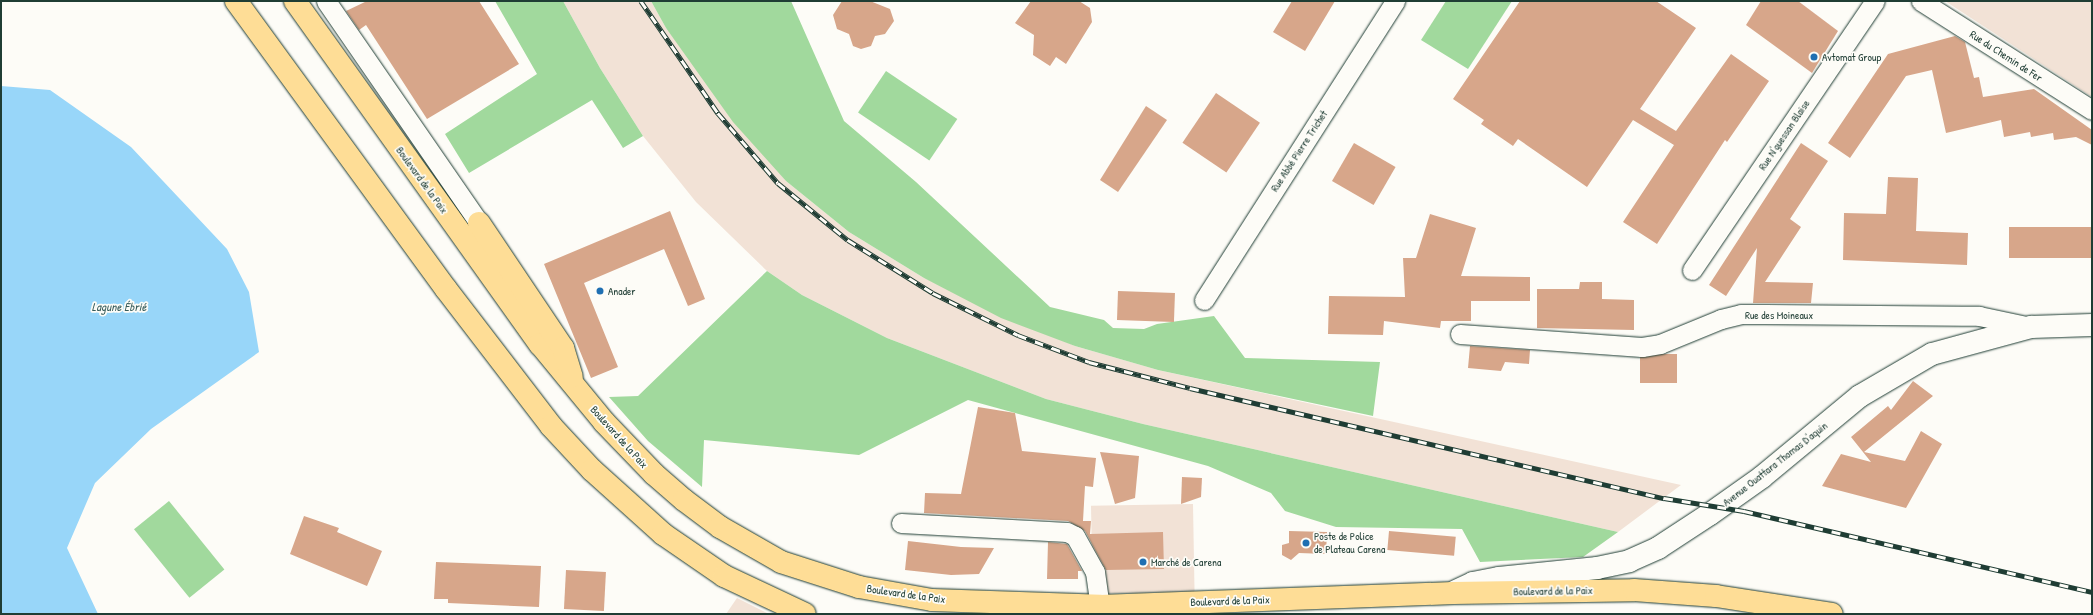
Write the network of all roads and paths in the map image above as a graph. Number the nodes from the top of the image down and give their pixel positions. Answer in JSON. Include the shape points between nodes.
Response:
{"nodes":[{"id":1,"x":236,"y":1,"type":"edge"},
{"id":2,"x":295,"y":1,"type":"edge"},
{"id":3,"x":326,"y":1,"type":"edge"},
{"id":4,"x":1395,"y":1,"type":"edge"},
{"id":5,"x":1875,"y":1,"type":"edge"},
{"id":6,"x":1921,"y":1,"type":"edge"},
{"id":7,"x":2092,"y":110,"type":"edge"},
{"id":8,"x":479,"y":223,"type":"joint"},
{"id":9,"x":1692,"y":270,"type":"dead end"},
{"id":10,"x":1204,"y":300,"type":"dead end"},
{"id":11,"x":2092,"y":325,"type":"edge"},
{"id":12,"x":2031,"y":327,"type":"junction"},
{"id":13,"x":1460,"y":334,"type":"dead end"},
{"id":14,"x":573,"y":382,"type":"junction"},
{"id":15,"x":901,"y":524,"type":"dead end"},
{"id":16,"x":1453,"y":593,"type":"junction"},
{"id":17,"x":1100,"y":606,"type":"junction"},
{"id":18,"x":805,"y":614,"type":"edge"},
{"id":19,"x":1832,"y":614,"type":"edge"}],
"edges":[{"from":1,"to":18,"type":"main road","via":[[446,289],[551,426],[592,470],[663,534],[724,576]]},
{"from":2,"to":14,"type":"main road","name":"Boulevard de la Paix","via":[[540,344]]},
{"from":3,"to":8,"type":"street"},
{"from":4,"to":10,"type":"street","name":"Rue Abbé Pierre Trichet"},
{"from":5,"to":9,"type":"street","name":"Rue N'guessan Blaise"},
{"from":6,"to":7,"type":"street","name":"Rue du Chemin de Fer"},
{"from":8,"to":14,"type":"main road","via":[[563,348]]},
{"from":11,"to":12,"type":"main road","name":"Avenue Ouattara Thomas D'aquin"},
{"from":12,"to":13,"type":"street","name":"Rue des Moineaux","via":[[1978,316],[1765,314],[1734,316],[1660,344],[1642,347]]},
{"from":12,"to":16,"type":"main road","name":"Avenue Ouattara Thomas D'aquin","via":[[1932,354],[1898,372],[1860,396],[1762,477],[1658,548],[1612,565],[1499,578],[1473,584]]},
{"from":14,"to":17,"type":"main road","name":"Boulevard de la Paix","via":[[604,422],[660,480],[720,527],[782,562],[859,587],[932,600]]},
{"from":15,"to":17,"type":"street","via":[[1067,532],[1075,536],[1095,572]]},
{"from":16,"to":17,"type":"main road","name":"Boulevard de la Paix"},
{"from":16,"to":19,"type":"main road","name":"Boulevard de la Paix","via":[[1634,590],[1716,596]]}]}
